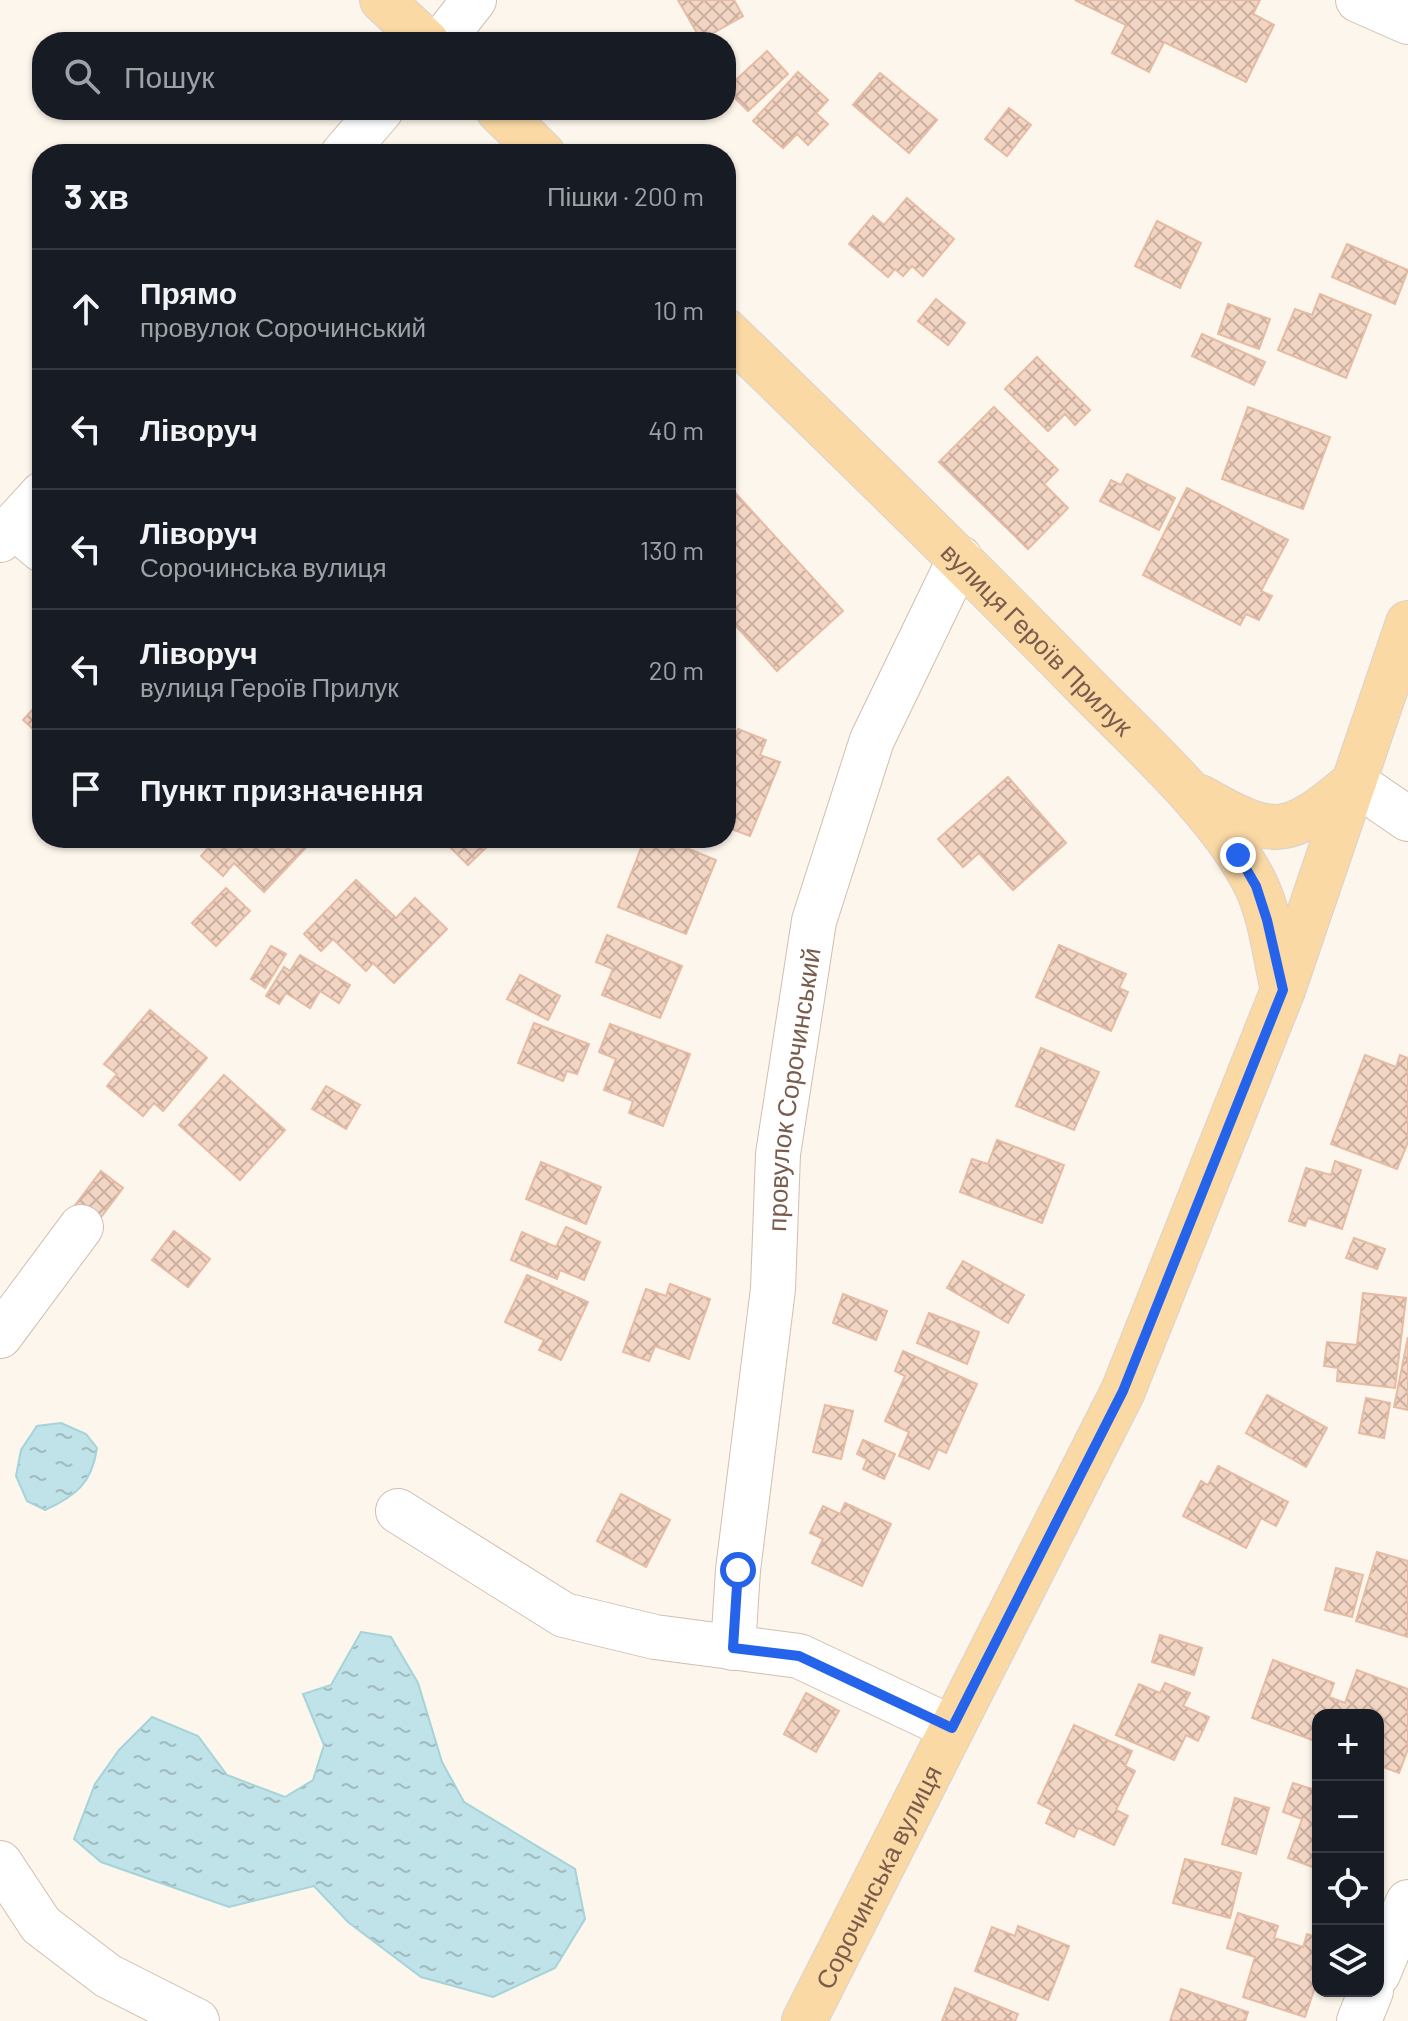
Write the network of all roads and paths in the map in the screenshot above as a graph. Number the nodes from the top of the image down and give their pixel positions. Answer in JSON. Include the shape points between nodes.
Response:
{"nodes":[{"id":1,"x":382,"y":0,"type":"edge"},
{"id":2,"x":434,"y":0,"type":"edge"},
{"id":3,"x":474,"y":0,"type":"edge"},
{"id":4,"x":1358,"y":0,"type":"edge"},
{"id":5,"x":1408,"y":22,"type":"edge"},
{"id":6,"x":416,"y":32,"type":"edge"},
{"id":7,"x":437,"y":32,"type":"edge"},
{"id":8,"x":447,"y":32,"type":"edge"},
{"id":9,"x":372,"y":120,"type":"edge"},
{"id":10,"x":508,"y":120,"type":"edge"},
{"id":11,"x":352,"y":144,"type":"edge"},
{"id":12,"x":533,"y":144,"type":"edge"},
{"id":13,"x":736,"y":341,"type":"edge"},
{"id":14,"x":32,"y":513,"type":"edge"},
{"id":15,"x":18,"y":539,"type":"edge"},
{"id":16,"x":960,"y":558,"type":"junction"},
{"id":17,"x":1408,"y":623,"type":"edge"},
{"id":18,"x":1354,"y":782,"type":"junction"},
{"id":19,"x":1187,"y":790,"type":"junction"},
{"id":20,"x":1408,"y":819,"type":"edge"},
{"id":21,"x":1283,"y":990,"type":"junction"},
{"id":22,"x":81,"y":1227,"type":"dead end"},
{"id":23,"x":0,"y":1336,"type":"edge"},
{"id":24,"x":398,"y":1511,"type":"dead end"},
{"id":25,"x":733,"y":1648,"type":"junction"},
{"id":26,"x":952,"y":1728,"type":"junction"},
{"id":27,"x":0,"y":1863,"type":"edge"},
{"id":28,"x":1408,"y":1902,"type":"edge"},
{"id":29,"x":1384,"y":1960,"type":"edge"},
{"id":30,"x":1369,"y":1997,"type":"edge"},
{"id":31,"x":197,"y":2021,"type":"edge"},
{"id":32,"x":804,"y":2021,"type":"edge"},
{"id":33,"x":1359,"y":2021,"type":"edge"}],
"edges":[{"from":1,"to":6,"type":"main road"},
{"from":2,"to":7,"type":"street"},
{"from":3,"to":8,"type":"street"},
{"from":4,"to":5,"type":"street"},
{"from":9,"to":11,"type":"street"},
{"from":10,"to":12,"type":"main road"},
{"from":13,"to":16,"type":"main road","name":"вулиця Героїв Прилук"},
{"from":14,"to":15,"type":"street"},
{"from":16,"to":19,"type":"main road","name":"вулиця Героїв Прилук"},
{"from":16,"to":25,"type":"street","name":"провулок Сорочинський","via":[[872,740],[814,921],[778,1154],[773,1289]]},
{"from":17,"to":18,"type":"main road","name":"Сорочинська вулиця"},
{"from":18,"to":19,"type":"main road","via":[[1304,821],[1281,827],[1246,822]]},
{"from":18,"to":20,"type":"street"},
{"from":18,"to":21,"type":"main road","name":"Сорочинська вулиця"},
{"from":19,"to":21,"type":"main road","name":"вулиця Героїв Прилук","via":[[1256,886]]},
{"from":21,"to":26,"type":"main road","name":"Сорочинська вулиця","via":[[1123,1391]]},
{"from":22,"to":23,"type":"street"},
{"from":24,"to":25,"type":"street","via":[[564,1615],[655,1637]]},
{"from":25,"to":26,"type":"street","via":[[799,1656]]},
{"from":26,"to":32,"type":"main road","name":"Сорочинська вулиця"},
{"from":27,"to":31,"type":"street","via":[[41,1925],[108,1976]]},
{"from":28,"to":29,"type":"street"},
{"from":30,"to":33,"type":"street"}]}
